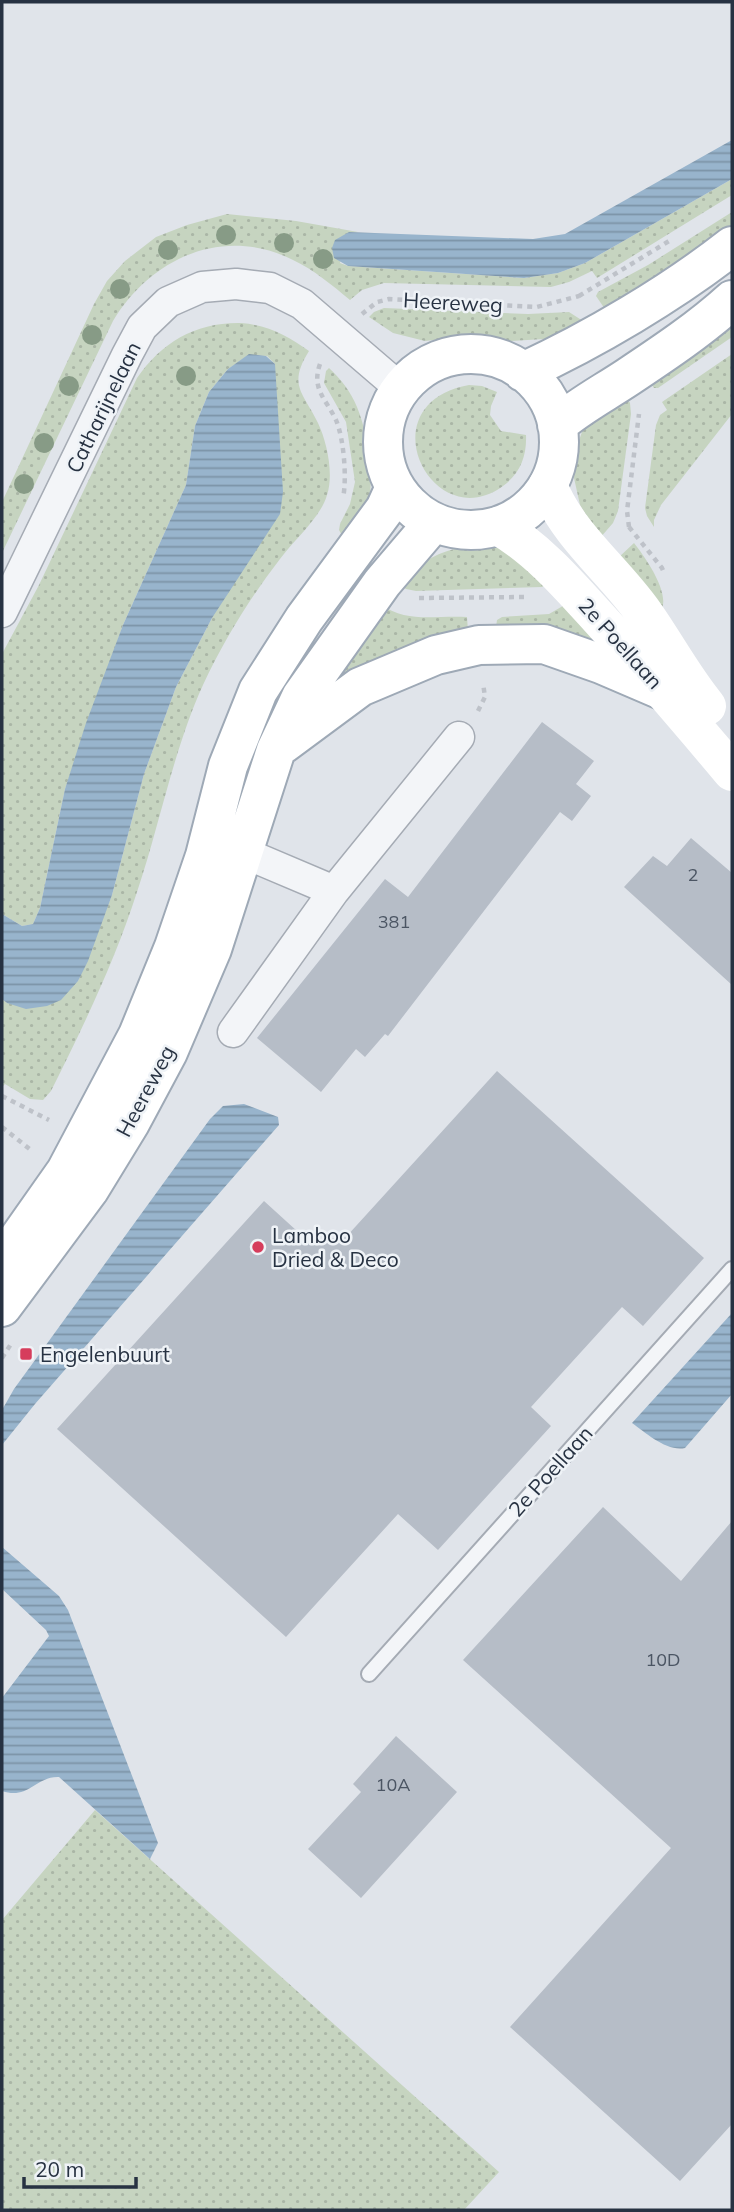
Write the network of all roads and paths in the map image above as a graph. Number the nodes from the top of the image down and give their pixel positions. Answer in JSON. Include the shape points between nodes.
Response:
{"nodes":[{"id":1,"x":678,"y":236,"type":"dead end"},
{"id":2,"x":732,"y":246,"type":"edge"},
{"id":3,"x":579,"y":296,"type":"junction"},
{"id":4,"x":732,"y":300,"type":"edge"},
{"id":5,"x":600,"y":331,"type":"junction"},
{"id":6,"x":341,"y":339,"type":"junction"},
{"id":7,"x":523,"y":372,"type":"junction"},
{"id":8,"x":627,"y":378,"type":"junction"},
{"id":9,"x":401,"y":389,"type":"junction"},
{"id":10,"x":557,"y":425,"type":"junction"},
{"id":11,"x":548,"y":485,"type":"junction"},
{"id":12,"x":395,"y":487,"type":"junction"},
{"id":13,"x":342,"y":505,"type":"dead end"},
{"id":14,"x":434,"y":522,"type":"junction"},
{"id":15,"x":498,"y":526,"type":"junction"},
{"id":16,"x":596,"y":556,"type":"junction"},
{"id":17,"x":382,"y":583,"type":"junction"},
{"id":18,"x":568,"y":584,"type":"junction"},
{"id":19,"x":2,"y":612,"type":"edge"},
{"id":20,"x":664,"y":691,"type":"junction"},
{"id":21,"x":732,"y":736,"type":"edge"},
{"id":22,"x":459,"y":737,"type":"dead end"},
{"id":23,"x":276,"y":750,"type":"junction"},
{"id":24,"x":732,"y":772,"type":"edge"},
{"id":25,"x":214,"y":818,"type":"junction"},
{"id":26,"x":242,"y":852,"type":"junction"},
{"id":27,"x":334,"y":891,"type":"junction"},
{"id":28,"x":233,"y":1032,"type":"dead end"},
{"id":29,"x":2,"y":1096,"type":"edge"},
{"id":30,"x":53,"y":1122,"type":"dead end"},
{"id":31,"x":2,"y":1126,"type":"edge"},
{"id":32,"x":36,"y":1154,"type":"dead end"},
{"id":33,"x":2,"y":1262,"type":"edge"},
{"id":34,"x":732,"y":1269,"type":"edge"},
{"id":35,"x":2,"y":1307,"type":"edge"},
{"id":36,"x":369,"y":1674,"type":"dead end"}],
"edges":[{"from":1,"to":3,"type":"path","name":"Heereweg"},
{"from":2,"to":5,"type":"main road","via":[[693,276]]},
{"from":3,"to":5,"type":"path"},
{"from":3,"to":6,"type":"path","name":"Heereweg","via":[[537,307],[389,299],[366,309]]},
{"from":4,"to":8,"type":"main road","via":[[703,326]]},
{"from":5,"to":7,"type":"main road"},
{"from":6,"to":9,"type":"street","name":"Catharijnelaan"},
{"from":6,"to":13,"type":"path","name":"Heereweg","via":[[320,364],[316,378],[337,422],[346,480]]},
{"from":6,"to":19,"type":"street","name":"Catharijnelaan","via":[[302,304],[270,288],[202,287],[168,302],[142,327],[127,355]]},
{"from":7,"to":9,"type":"main road","via":[[481,355],[458,355],[436,361]]},
{"from":7,"to":10,"type":"main road","via":[[545,395]]},
{"from":8,"to":10,"type":"main road"},
{"from":8,"to":16,"type":"path","via":[[639,408],[628,527]]},
{"from":9,"to":12,"type":"main road","via":[[388,412],[383,437],[385,463]]},
{"from":10,"to":11,"type":"main road","via":[[556,466]]},
{"from":11,"to":15,"type":"main road","via":[[527,510]]},
{"from":11,"to":16,"type":"main road","name":"2e Poellaan","via":[[557,508]]},
{"from":12,"to":14,"type":"main road","via":[[412,508]]},
{"from":12,"to":25,"type":"main road","name":"Heereweg","via":[[385,509],[258,691],[228,766]]},
{"from":14,"to":15,"type":"main road","via":[[455,529]]},
{"from":14,"to":17,"type":"main road","name":"Heereweg"},
{"from":15,"to":18,"type":"main road","name":"2e Poellaan","via":[[516,536]]},
{"from":16,"to":21,"type":"main road","name":"2e Poellaan","via":[[643,612],[688,683]]},
{"from":17,"to":18,"type":"path","via":[[402,598],[476,599],[552,596]]},
{"from":17,"to":23,"type":"main road","name":"Heereweg","via":[[301,696]]},
{"from":18,"to":20,"type":"main road","name":"2e Poellaan"},
{"from":20,"to":23,"type":"main road","via":[[544,645],[479,645],[436,655],[360,687]]},
{"from":20,"to":24,"type":"main road","name":"2e Poellaan"},
{"from":22,"to":27,"type":"street"},
{"from":23,"to":26,"type":"main road","name":"Heereweg"},
{"from":25,"to":26,"type":"street"},
{"from":25,"to":33,"type":"main road","name":"Heereweg","via":[[174,947],[138,1035],[66,1171]]},
{"from":26,"to":27,"type":"street"},
{"from":26,"to":35,"type":"main road","name":"Heereweg","via":[[212,949],[168,1052],[89,1190]]},
{"from":27,"to":28,"type":"street"},
{"from":29,"to":30,"type":"path"},
{"from":31,"to":32,"type":"path"},
{"from":34,"to":36,"type":"lane","name":"2e Poellaan"}]}
